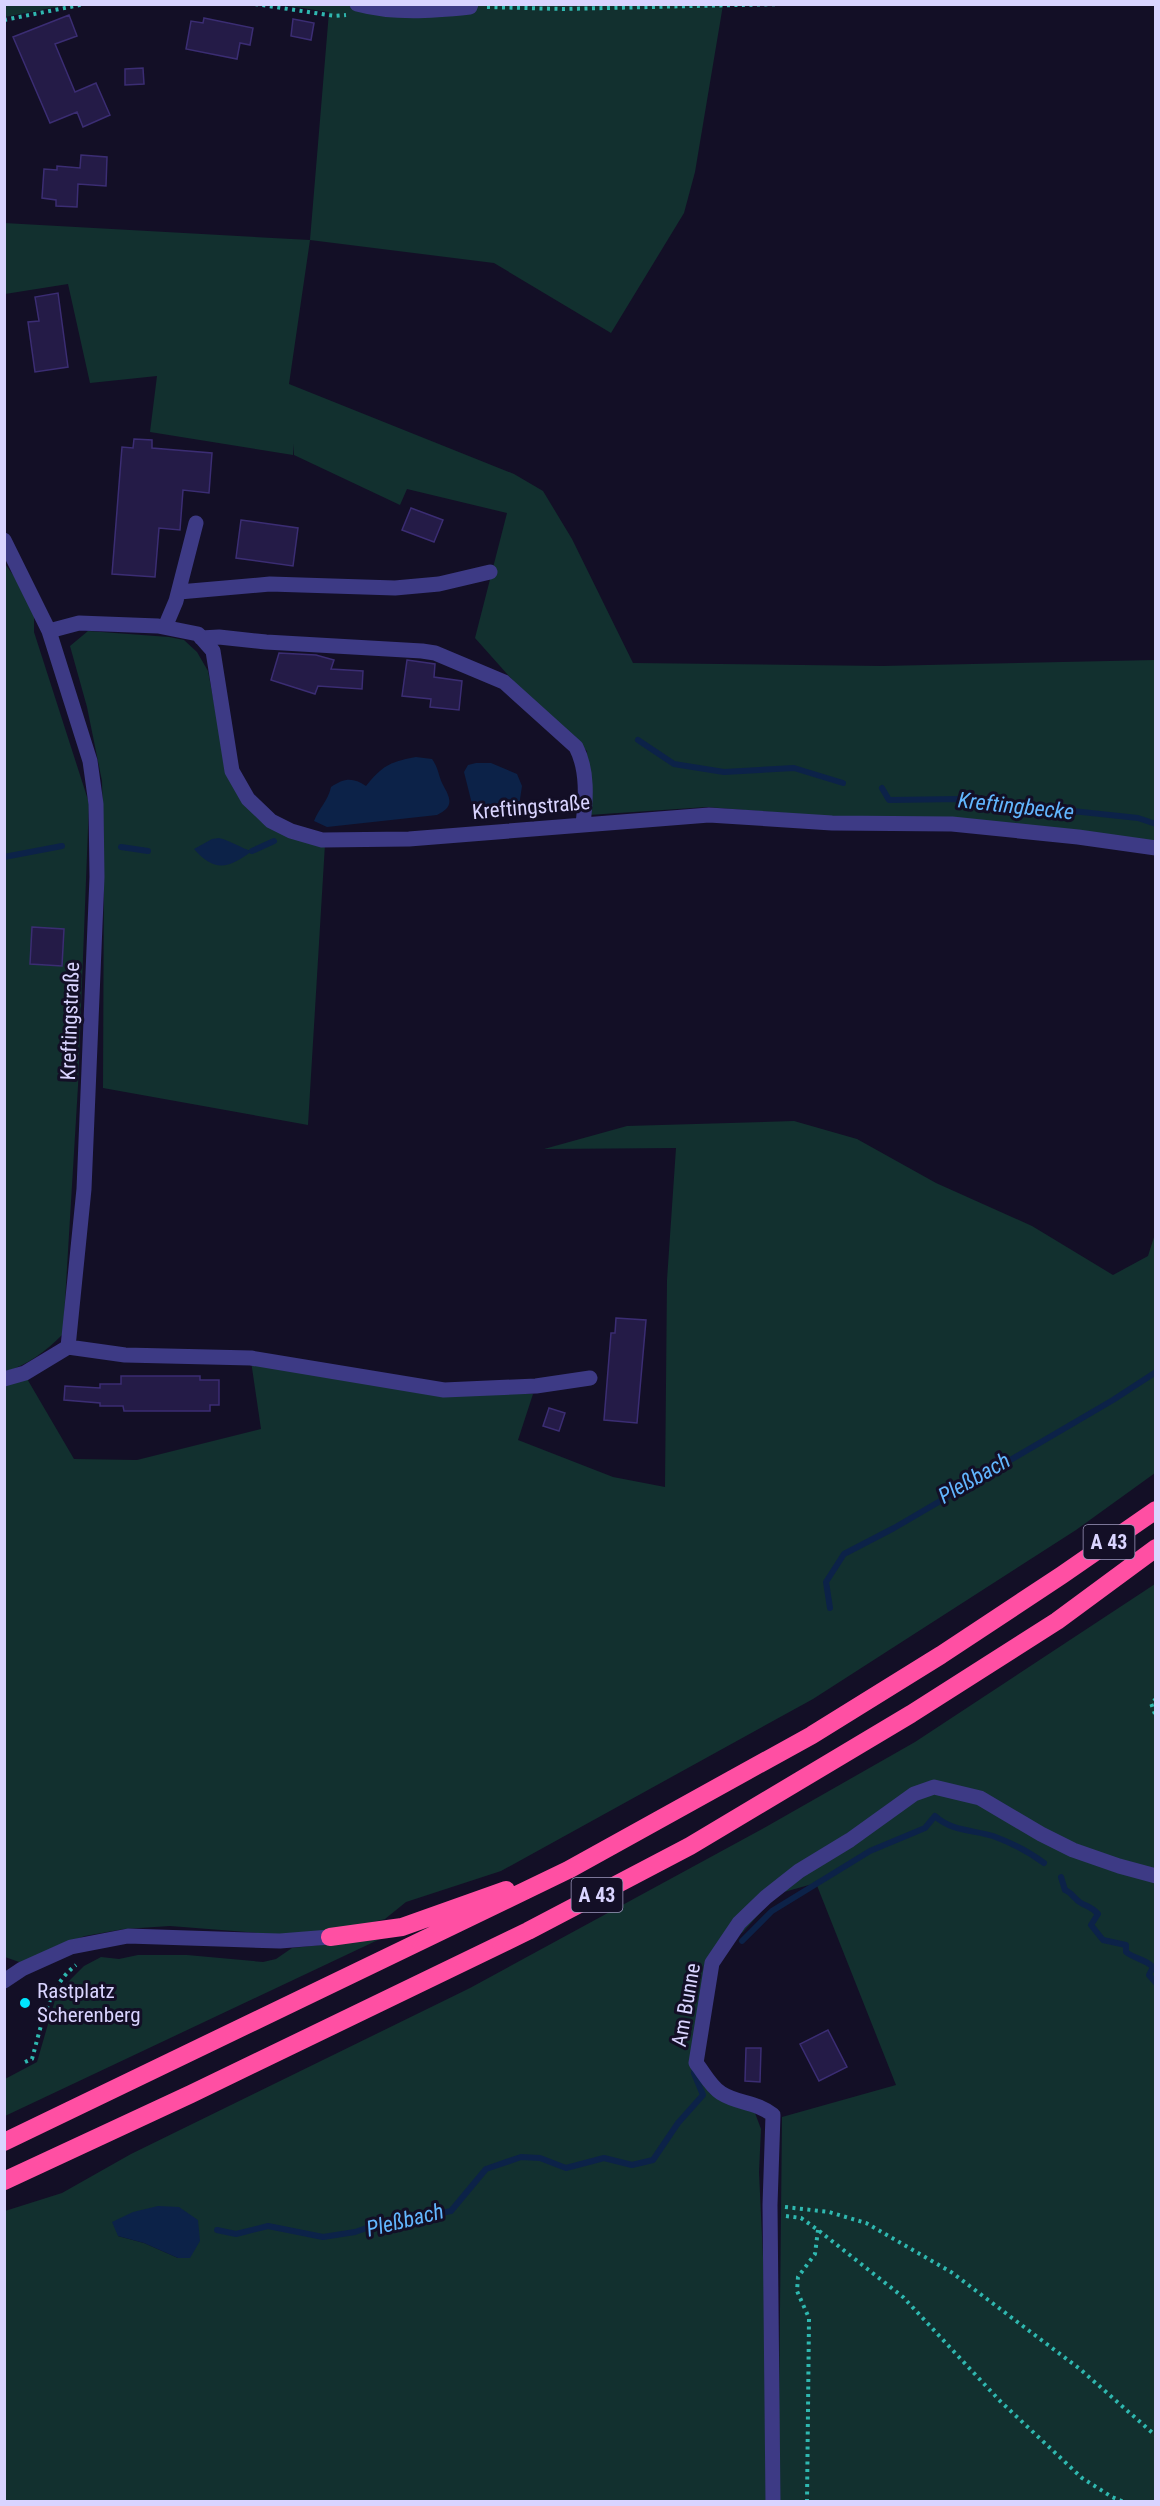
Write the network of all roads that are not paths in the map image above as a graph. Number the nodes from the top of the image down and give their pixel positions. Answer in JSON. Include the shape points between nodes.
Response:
{"nodes":[{"id":1,"x":470,"y":5,"type":"edge"},
{"id":2,"x":352,"y":10,"type":"edge"},
{"id":3,"x":196,"y":522,"type":"dead end"},
{"id":4,"x":4,"y":540,"type":"edge"},
{"id":5,"x":490,"y":572,"type":"dead end"},
{"id":6,"x":179,"y":592,"type":"junction"},
{"id":7,"x":165,"y":627,"type":"junction"},
{"id":8,"x":49,"y":631,"type":"junction"},
{"id":9,"x":201,"y":638,"type":"junction"},
{"id":10,"x":583,"y":824,"type":"junction"},
{"id":11,"x":1155,"y":848,"type":"edge"},
{"id":12,"x":68,"y":1347,"type":"junction"},
{"id":13,"x":590,"y":1378,"type":"dead end"},
{"id":14,"x":4,"y":1379,"type":"edge"},
{"id":15,"x":1155,"y":1510,"type":"edge"},
{"id":16,"x":1155,"y":1548,"type":"edge"},
{"id":17,"x":568,"y":1870,"type":"junction"},
{"id":18,"x":1155,"y":1876,"type":"edge"},
{"id":19,"x":330,"y":1937,"type":"joint"},
{"id":20,"x":4,"y":1981,"type":"edge"},
{"id":21,"x":4,"y":2142,"type":"edge"},
{"id":22,"x":4,"y":2181,"type":"edge"},
{"id":23,"x":773,"y":2502,"type":"edge"}],
"edges":[{"from":1,"to":2,"type":"street","via":[[443,10]]},
{"from":3,"to":6,"type":"street"},
{"from":4,"to":8,"type":"street","name":"Kreftingstraße"},
{"from":5,"to":6,"type":"street","via":[[439,584],[395,588],[270,584]]},
{"from":6,"to":7,"type":"street"},
{"from":7,"to":8,"type":"street","via":[[79,623]]},
{"from":7,"to":9,"type":"street"},
{"from":8,"to":12,"type":"street","name":"Kreftingstraße","via":[[90,761],[96,804],[97,877],[85,1167]]},
{"from":9,"to":10,"type":"street","via":[[422,651],[486,673],[504,682],[576,747],[585,777]]},
{"from":9,"to":10,"type":"street","name":"Kreftingstraße","via":[[213,651],[232,771],[248,799],[271,821],[291,831],[322,840],[409,839]]},
{"from":10,"to":11,"type":"street","name":"Kreftingstraße","via":[[710,815],[832,823],[952,824]]},
{"from":12,"to":13,"type":"street","via":[[126,1354],[250,1358],[444,1390],[536,1386]]},
{"from":12,"to":14,"type":"street","via":[[25,1372]]},
{"from":15,"to":17,"type":"highway","number":"A 43","via":[[960,1642],[812,1735]]},
{"from":16,"to":22,"type":"highway","number":"A 43","via":[[1057,1621],[690,1846],[528,1931]]},
{"from":17,"to":19,"type":"highway","via":[[402,1927]]},
{"from":17,"to":21,"type":"highway","number":"A 43"},
{"from":18,"to":23,"type":"street","name":"Am Bunne","via":[[1073,1850],[980,1798],[934,1787],[914,1794],[766,1897],[740,1923],[712,1963],[696,2064],[720,2092],[774,2115],[770,2210]]},
{"from":19,"to":20,"type":"street","via":[[280,1941],[128,1936],[70,1947]]}]}
